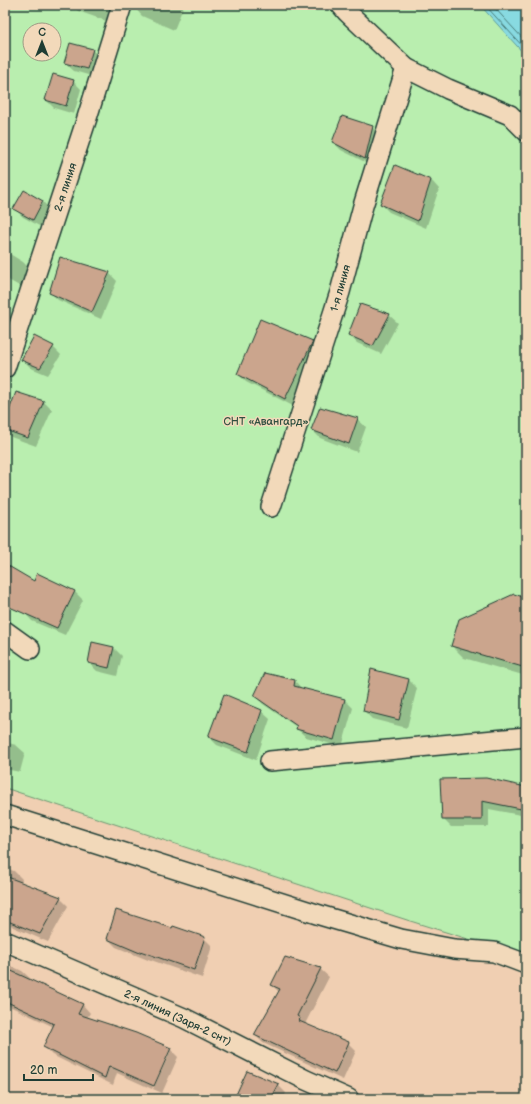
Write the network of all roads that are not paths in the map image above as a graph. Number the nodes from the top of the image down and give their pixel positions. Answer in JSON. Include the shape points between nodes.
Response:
{"nodes":[{"id":1,"x":122,"y":5,"type":"edge"},
{"id":2,"x":341,"y":5,"type":"edge"},
{"id":3,"x":406,"y":68,"type":"junction"},
{"id":4,"x":526,"y":131,"type":"edge"},
{"id":5,"x":5,"y":368,"type":"edge"},
{"id":6,"x":272,"y":507,"type":"dead end"},
{"id":7,"x":5,"y":631,"type":"edge"},
{"id":8,"x":30,"y":649,"type":"dead end"},
{"id":9,"x":526,"y":737,"type":"edge"},
{"id":10,"x":270,"y":761,"type":"dead end"},
{"id":11,"x":5,"y":815,"type":"edge"},
{"id":12,"x":5,"y":941,"type":"edge"},
{"id":13,"x":526,"y":964,"type":"edge"},
{"id":14,"x":348,"y":1099,"type":"edge"}],
"edges":[{"from":1,"to":5,"type":"street","name":"2-я линия"},
{"from":2,"to":3,"type":"street"},
{"from":3,"to":4,"type":"street","via":[[510,115]]},
{"from":3,"to":6,"type":"street","name":"1-я линия","via":[[363,206],[340,292]]},
{"from":7,"to":8,"type":"street"},
{"from":9,"to":10,"type":"street"},
{"from":11,"to":13,"type":"street","via":[[401,939],[454,949],[494,952]]},
{"from":12,"to":14,"type":"street","name":"2-я линия (Заря-2 снт)","via":[[184,1018]]}]}
